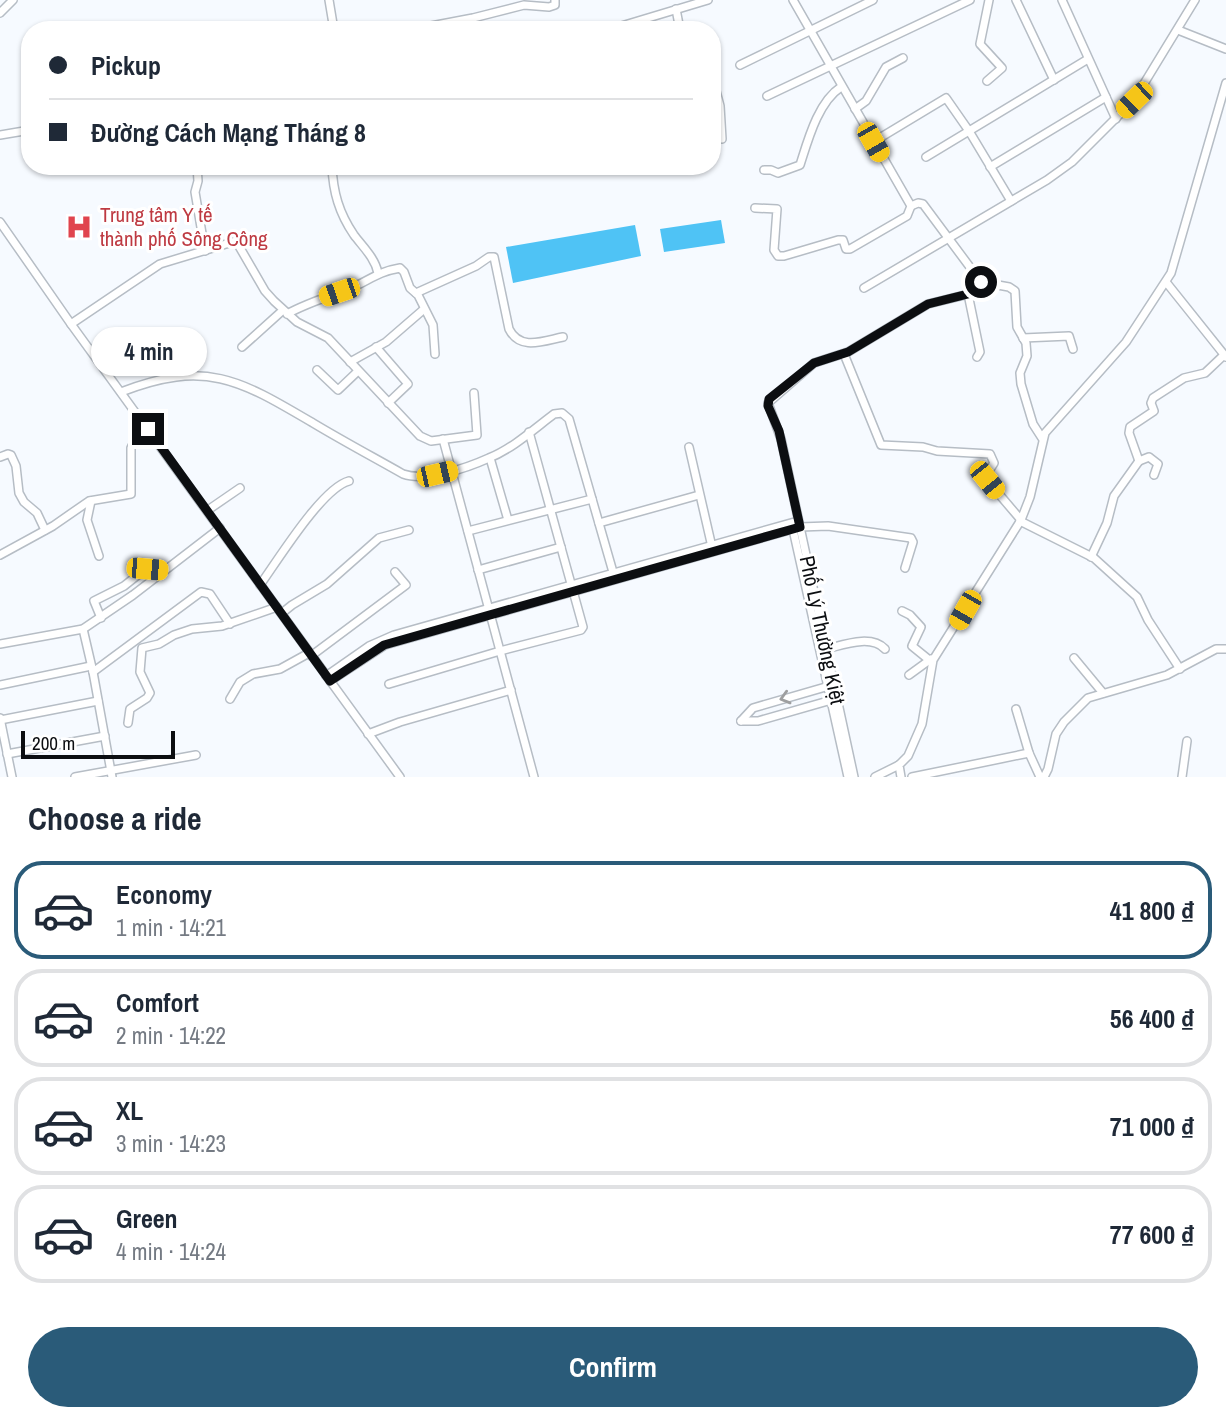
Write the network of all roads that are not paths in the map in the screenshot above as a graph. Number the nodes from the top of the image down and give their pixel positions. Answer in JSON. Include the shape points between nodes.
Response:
{"nodes":[{"id":1,"x":13,"y":0,"type":"edge"},
{"id":2,"x":329,"y":0,"type":"edge"},
{"id":3,"x":555,"y":0,"type":"edge"},
{"id":4,"x":708,"y":0,"type":"edge"},
{"id":5,"x":793,"y":0,"type":"edge"},
{"id":6,"x":873,"y":0,"type":"edge"},
{"id":7,"x":970,"y":0,"type":"edge"},
{"id":8,"x":989,"y":0,"type":"edge"},
{"id":9,"x":1016,"y":0,"type":"edge"},
{"id":10,"x":1062,"y":0,"type":"edge"},
{"id":11,"x":1195,"y":0,"type":"edge"},
{"id":12,"x":676,"y":9,"type":"junction"},
{"id":13,"x":0,"y":13,"type":"edge"},
{"id":14,"x":332,"y":21,"type":"edge"},
{"id":15,"x":455,"y":21,"type":"edge"},
{"id":16,"x":637,"y":21,"type":"edge"},
{"id":17,"x":678,"y":21,"type":"edge"},
{"id":18,"x":809,"y":30,"type":"junction"},
{"id":19,"x":1185,"y":33,"type":"junction"},
{"id":20,"x":1226,"y":49,"type":"edge"},
{"id":21,"x":903,"y":58,"type":"dead end"},
{"id":22,"x":1088,"y":59,"type":"junction"},
{"id":23,"x":740,"y":65,"type":"dead end"},
{"id":24,"x":830,"y":67,"type":"junction"},
{"id":25,"x":1054,"y":80,"type":"junction"},
{"id":26,"x":987,"y":81,"type":"dead end"},
{"id":27,"x":1226,"y":83,"type":"edge"},
{"id":28,"x":841,"y":87,"type":"junction"},
{"id":29,"x":766,"y":96,"type":"dead end"},
{"id":30,"x":1106,"y":97,"type":"junction"},
{"id":31,"x":855,"y":109,"type":"junction"},
{"id":32,"x":1116,"y":119,"type":"junction"},
{"id":33,"x":721,"y":122,"type":"edge"},
{"id":34,"x":969,"y":131,"type":"junction"},
{"id":35,"x":21,"y":132,"type":"edge"},
{"id":36,"x":0,"y":135,"type":"edge"},
{"id":37,"x":722,"y":139,"type":"dead end"},
{"id":38,"x":873,"y":142,"type":"junction"},
{"id":39,"x":926,"y":157,"type":"dead end"},
{"id":40,"x":990,"y":167,"type":"junction"},
{"id":41,"x":764,"y":170,"type":"dead end"},
{"id":42,"x":198,"y":175,"type":"edge"},
{"id":43,"x":333,"y":175,"type":"edge"},
{"id":44,"x":1011,"y":201,"type":"junction"},
{"id":45,"x":911,"y":206,"type":"junction"},
{"id":46,"x":755,"y":208,"type":"dead end"},
{"id":47,"x":0,"y":222,"type":"edge"},
{"id":48,"x":951,"y":242,"type":"junction"},
{"id":49,"x":205,"y":251,"type":"junction"},
{"id":50,"x":378,"y":273,"type":"junction"},
{"id":51,"x":1166,"y":282,"type":"junction"},
{"id":52,"x":985,"y":285,"type":"junction"},
{"id":53,"x":864,"y":288,"type":"dead end"},
{"id":54,"x":416,"y":293,"type":"junction"},
{"id":55,"x":968,"y":294,"type":"junction"},
{"id":56,"x":423,"y":310,"type":"junction"},
{"id":57,"x":285,"y":312,"type":"junction"},
{"id":58,"x":71,"y":324,"type":"junction"},
{"id":59,"x":562,"y":337,"type":"dead end"},
{"id":60,"x":1023,"y":338,"type":"junction"},
{"id":61,"x":242,"y":347,"type":"dead end"},
{"id":62,"x":376,"y":347,"type":"junction"},
{"id":63,"x":1073,"y":349,"type":"dead end"},
{"id":64,"x":1224,"y":352,"type":"edge"},
{"id":65,"x":435,"y":354,"type":"dead end"},
{"id":66,"x":844,"y":354,"type":"junction"},
{"id":67,"x":977,"y":357,"type":"dead end"},
{"id":68,"x":350,"y":362,"type":"junction"},
{"id":69,"x":317,"y":370,"type":"dead end"},
{"id":70,"x":358,"y":371,"type":"junction"},
{"id":71,"x":121,"y":392,"type":"junction"},
{"id":72,"x":474,"y":393,"type":"dead end"},
{"id":73,"x":388,"y":403,"type":"junction"},
{"id":74,"x":148,"y":429,"type":"junction"},
{"id":75,"x":529,"y":432,"type":"junction"},
{"id":76,"x":1042,"y":438,"type":"junction"},
{"id":77,"x":443,"y":439,"type":"junction"},
{"id":78,"x":690,"y":447,"type":"dead end"},
{"id":79,"x":0,"y":457,"type":"edge"},
{"id":80,"x":490,"y":458,"type":"junction"},
{"id":81,"x":1139,"y":461,"type":"junction"},
{"id":82,"x":451,"y":471,"type":"junction"},
{"id":83,"x":1154,"y":475,"type":"dead end"},
{"id":84,"x":349,"y":481,"type":"dead end"},
{"id":85,"x":240,"y":488,"type":"dead end"},
{"id":86,"x":699,"y":495,"type":"junction"},
{"id":87,"x":592,"y":499,"type":"junction"},
{"id":88,"x":91,"y":501,"type":"junction"},
{"id":89,"x":550,"y":509,"type":"junction"},
{"id":90,"x":208,"y":510,"type":"junction"},
{"id":91,"x":508,"y":520,"type":"junction"},
{"id":92,"x":1021,"y":520,"type":"junction"},
{"id":93,"x":598,"y":523,"type":"junction"},
{"id":94,"x":796,"y":525,"type":"junction"},
{"id":95,"x":220,"y":528,"type":"junction"},
{"id":96,"x":45,"y":530,"type":"junction"},
{"id":97,"x":409,"y":530,"type":"dead end"},
{"id":98,"x":467,"y":531,"type":"junction"},
{"id":99,"x":561,"y":547,"type":"junction"},
{"id":100,"x":712,"y":548,"type":"junction"},
{"id":101,"x":0,"y":555,"type":"edge"},
{"id":102,"x":99,"y":556,"type":"dead end"},
{"id":103,"x":1091,"y":557,"type":"junction"},
{"id":104,"x":905,"y":568,"type":"dead end"},
{"id":105,"x":478,"y":570,"type":"junction"},
{"id":106,"x":163,"y":571,"type":"junction"},
{"id":107,"x":395,"y":572,"type":"dead end"},
{"id":108,"x":614,"y":576,"type":"junction"},
{"id":109,"x":260,"y":585,"type":"junction"},
{"id":110,"x":573,"y":587,"type":"junction"},
{"id":111,"x":280,"y":610,"type":"junction"},
{"id":112,"x":489,"y":611,"type":"junction"},
{"id":113,"x":902,"y":611,"type":"dead end"},
{"id":114,"x":101,"y":618,"type":"junction"},
{"id":115,"x":230,"y":624,"type":"junction"},
{"id":116,"x":83,"y":629,"type":"junction"},
{"id":117,"x":0,"y":644,"type":"edge"},
{"id":118,"x":826,"y":649,"type":"junction"},
{"id":119,"x":885,"y":649,"type":"dead end"},
{"id":120,"x":1226,"y":649,"type":"edge"},
{"id":121,"x":500,"y":651,"type":"junction"},
{"id":122,"x":310,"y":655,"type":"junction"},
{"id":123,"x":1074,"y":657,"type":"dead end"},
{"id":124,"x":931,"y":660,"type":"junction"},
{"id":125,"x":92,"y":668,"type":"junction"},
{"id":126,"x":1180,"y":669,"type":"junction"},
{"id":127,"x":909,"y":675,"type":"dead end"},
{"id":128,"x":328,"y":679,"type":"junction"},
{"id":129,"x":389,"y":684,"type":"dead end"},
{"id":130,"x":0,"y":685,"type":"edge"},
{"id":131,"x":831,"y":685,"type":"junction"},
{"id":132,"x":511,"y":690,"type":"junction"},
{"id":133,"x":1103,"y":692,"type":"junction"},
{"id":134,"x":230,"y":699,"type":"dead end"},
{"id":135,"x":834,"y":699,"type":"junction"},
{"id":136,"x":98,"y":701,"type":"junction"},
{"id":137,"x":1016,"y":709,"type":"dead end"},
{"id":138,"x":0,"y":719,"type":"edge"},
{"id":139,"x":128,"y":723,"type":"dead end"},
{"id":140,"x":368,"y":734,"type":"junction"},
{"id":141,"x":105,"y":736,"type":"junction"},
{"id":142,"x":1187,"y":741,"type":"dead end"},
{"id":143,"x":1029,"y":753,"type":"junction"},
{"id":144,"x":7,"y":754,"type":"junction"},
{"id":145,"x":196,"y":755,"type":"dead end"},
{"id":146,"x":899,"y":765,"type":"junction"},
{"id":147,"x":969,"y":765,"type":"junction"},
{"id":148,"x":111,"y":773,"type":"edge"},
{"id":149,"x":12,"y":777,"type":"edge"},
{"id":150,"x":75,"y":777,"type":"edge"},
{"id":151,"x":400,"y":777,"type":"edge"},
{"id":152,"x":534,"y":777,"type":"edge"},
{"id":153,"x":848,"y":777,"type":"edge"},
{"id":154,"x":854,"y":777,"type":"edge"},
{"id":155,"x":875,"y":777,"type":"edge"},
{"id":156,"x":901,"y":777,"type":"edge"},
{"id":157,"x":912,"y":777,"type":"edge"},
{"id":158,"x":971,"y":777,"type":"edge"},
{"id":159,"x":1042,"y":777,"type":"edge"},
{"id":160,"x":1182,"y":777,"type":"edge"}],
"edges":[{"from":1,"to":13,"type":"street"},
{"from":2,"to":14,"type":"street"},
{"from":3,"to":15,"type":"street","via":[[549,7],[524,5]]},
{"from":4,"to":12,"type":"street"},
{"from":5,"to":18,"type":"street"},
{"from":6,"to":18,"type":"street"},
{"from":7,"to":24,"type":"street"},
{"from":8,"to":26,"type":"street","via":[[980,44],[1002,68]]},
{"from":9,"to":25,"type":"street"},
{"from":10,"to":22,"type":"street"},
{"from":11,"to":19,"type":"street"},
{"from":12,"to":16,"type":"street"},
{"from":12,"to":17,"type":"street"},
{"from":18,"to":23,"type":"street"},
{"from":18,"to":24,"type":"street"},
{"from":19,"to":20,"type":"street"},
{"from":19,"to":32,"type":"street"},
{"from":21,"to":31,"type":"street","via":[[886,67],[864,104]]},
{"from":22,"to":25,"type":"street"},
{"from":22,"to":30,"type":"street"},
{"from":24,"to":28,"type":"street"},
{"from":24,"to":29,"type":"street"},
{"from":25,"to":34,"type":"street"},
{"from":27,"to":51,"type":"street"},
{"from":28,"to":31,"type":"street"},
{"from":28,"to":41,"type":"street","via":[[829,97],[813,127],[800,165],[778,173]]},
{"from":30,"to":32,"type":"street"},
{"from":30,"to":40,"type":"street"},
{"from":31,"to":38,"type":"street"},
{"from":32,"to":44,"type":"street","via":[[1061,170]]},
{"from":33,"to":37,"type":"street"},
{"from":34,"to":38,"type":"street","via":[[949,100],[942,99]]},
{"from":34,"to":39,"type":"street"},
{"from":34,"to":40,"type":"street"},
{"from":35,"to":36,"type":"street"},
{"from":38,"to":45,"type":"street"},
{"from":40,"to":44,"type":"street"},
{"from":42,"to":49,"type":"street","via":[[195,192]]},
{"from":43,"to":50,"type":"street","via":[[338,207]]},
{"from":44,"to":48,"type":"street"},
{"from":45,"to":46,"type":"street","via":[[907,216],[850,249],[838,240],[784,256],[774,250],[777,209]]},
{"from":45,"to":48,"type":"street","via":[[923,204]]},
{"from":47,"to":58,"type":"street"},
{"from":48,"to":52,"type":"street"},
{"from":48,"to":53,"type":"street"},
{"from":49,"to":57,"type":"street","via":[[238,242],[265,291]]},
{"from":49,"to":58,"type":"street","via":[[154,267]]},
{"from":50,"to":54,"type":"street","via":[[401,269]]},
{"from":50,"to":57,"type":"street"},
{"from":51,"to":64,"type":"street"},
{"from":51,"to":76,"type":"street","via":[[1126,342]]},
{"from":52,"to":55,"type":"street"},
{"from":52,"to":60,"type":"street","via":[[1015,291],[1017,327]]},
{"from":54,"to":56,"type":"street"},
{"from":54,"to":59,"type":"street","via":[[492,256],[513,336],[528,343]]},
{"from":55,"to":66,"type":"street","via":[[928,304]]},
{"from":55,"to":67,"type":"street","via":[[980,352]]},
{"from":56,"to":62,"type":"street"},
{"from":56,"to":65,"type":"street","via":[[434,330]]},
{"from":57,"to":61,"type":"street"},
{"from":57,"to":68,"type":"street","via":[[328,338]]},
{"from":58,"to":71,"type":"street"},
{"from":60,"to":63,"type":"street","via":[[1069,336]]},
{"from":60,"to":76,"type":"street","via":[[1027,356],[1021,384]]},
{"from":62,"to":68,"type":"street"},
{"from":62,"to":73,"type":"street","via":[[408,384]]},
{"from":64,"to":81,"type":"street","via":[[1205,373],[1184,378],[1153,398],[1154,411],[1129,429]]},
{"from":66,"to":92,"type":"street","via":[[881,446],[990,454],[994,463],[987,480]]},
{"from":66,"to":94,"type":"street","name":"Phố Lý Thường Kiệt","via":[[809,366],[768,402],[779,431]]},
{"from":68,"to":70,"type":"street"},
{"from":69,"to":70,"type":"street","via":[[338,390]]},
{"from":70,"to":73,"type":"street"},
{"from":71,"to":74,"type":"street"},
{"from":71,"to":82,"type":"street","via":[[161,379],[206,376],[229,380],[268,396],[403,474],[423,477]]},
{"from":72,"to":77,"type":"street","via":[[478,434]]},
{"from":73,"to":77,"type":"street","via":[[420,436]]},
{"from":74,"to":88,"type":"street","via":[[131,448],[131,494]]},
{"from":74,"to":90,"type":"street"},
{"from":75,"to":80,"type":"street"},
{"from":75,"to":87,"type":"street","via":[[554,414],[566,415]]},
{"from":75,"to":89,"type":"street"},
{"from":76,"to":92,"type":"street"},
{"from":77,"to":82,"type":"street"},
{"from":78,"to":86,"type":"street"},
{"from":79,"to":96,"type":"street","via":[[11,455],[19,493]]},
{"from":80,"to":82,"type":"street"},
{"from":80,"to":91,"type":"street"},
{"from":81,"to":83,"type":"street","via":[[1149,457],[1158,464]]},
{"from":81,"to":103,"type":"street","via":[[1111,501],[1107,523]]},
{"from":82,"to":98,"type":"street"},
{"from":84,"to":109,"type":"street","via":[[340,484],[311,514]]},
{"from":85,"to":90,"type":"street"},
{"from":86,"to":93,"type":"street"},
{"from":86,"to":100,"type":"street"},
{"from":87,"to":89,"type":"street"},
{"from":87,"to":93,"type":"street"},
{"from":88,"to":96,"type":"street"},
{"from":88,"to":102,"type":"street","via":[[86,520]]},
{"from":89,"to":91,"type":"street"},
{"from":89,"to":99,"type":"street"},
{"from":90,"to":95,"type":"street"},
{"from":91,"to":98,"type":"street"},
{"from":92,"to":103,"type":"street"},
{"from":92,"to":124,"type":"street"},
{"from":93,"to":108,"type":"street"},
{"from":94,"to":100,"type":"street"},
{"from":94,"to":104,"type":"street","via":[[911,538]]},
{"from":94,"to":118,"type":"street","name":"Phố Lý Thường Kiệt"},
{"from":94,"to":131,"type":"street","name":"Phố Lý Thường Kiệt"},
{"from":95,"to":106,"type":"street"},
{"from":95,"to":109,"type":"street"},
{"from":96,"to":101,"type":"street"},
{"from":97,"to":111,"type":"street","via":[[379,538],[327,584]]},
{"from":98,"to":105,"type":"street"},
{"from":99,"to":105,"type":"street"},
{"from":99,"to":110,"type":"street"},
{"from":100,"to":108,"type":"street"},
{"from":103,"to":126,"type":"street","via":[[1137,597]]},
{"from":105,"to":112,"type":"street"},
{"from":106,"to":114,"type":"street"},
{"from":106,"to":114,"type":"street","via":[[144,570],[94,601]]},
{"from":107,"to":122,"type":"street","via":[[406,585]]},
{"from":108,"to":110,"type":"street"},
{"from":109,"to":111,"type":"street"},
{"from":110,"to":112,"type":"street"},
{"from":110,"to":121,"type":"street","via":[[584,625],[581,630]]},
{"from":111,"to":115,"type":"street"},
{"from":111,"to":122,"type":"street"},
{"from":112,"to":121,"type":"street"},
{"from":112,"to":128,"type":"street","via":[[384,645]]},
{"from":113,"to":124,"type":"street","via":[[921,627],[912,646]]},
{"from":114,"to":116,"type":"street"},
{"from":115,"to":125,"type":"street","via":[[210,594],[201,592]]},
{"from":115,"to":139,"type":"street","via":[[185,631],[142,648],[140,672],[150,693],[130,709]]},
{"from":116,"to":117,"type":"street"},
{"from":116,"to":125,"type":"street"},
{"from":118,"to":119,"type":"street","via":[[862,642]]},
{"from":118,"to":131,"type":"street","name":"Phố Lý Thường Kiệt"},
{"from":120,"to":126,"type":"street","via":[[1216,649]]},
{"from":121,"to":129,"type":"street"},
{"from":121,"to":132,"type":"street"},
{"from":122,"to":128,"type":"street"},
{"from":122,"to":134,"type":"street","via":[[281,669],[253,674],[240,682]]},
{"from":123,"to":133,"type":"street"},
{"from":124,"to":127,"type":"street"},
{"from":124,"to":146,"type":"street","via":[[922,724]]},
{"from":125,"to":130,"type":"street"},
{"from":125,"to":136,"type":"street"},
{"from":126,"to":133,"type":"street"},
{"from":128,"to":140,"type":"street"},
{"from":131,"to":135,"type":"street","name":"Phố Lý Thường Kiệt"},
{"from":131,"to":135,"type":"street","one_way":true,"via":[[753,708],[741,721],[758,722]]},
{"from":132,"to":140,"type":"street"},
{"from":132,"to":152,"type":"street"},
{"from":133,"to":159,"type":"street","via":[[1085,700],[1059,728]]},
{"from":135,"to":153,"type":"street","name":"Phố Lý Thường Kiệt"},
{"from":135,"to":154,"type":"street","name":"Phố Lý Thường Kiệt"},
{"from":136,"to":138,"type":"street"},
{"from":136,"to":141,"type":"street"},
{"from":137,"to":143,"type":"street"},
{"from":138,"to":144,"type":"street"},
{"from":140,"to":151,"type":"street"},
{"from":141,"to":144,"type":"street"},
{"from":141,"to":148,"type":"street"},
{"from":142,"to":160,"type":"street"},
{"from":143,"to":147,"type":"street"},
{"from":143,"to":159,"type":"street"},
{"from":144,"to":149,"type":"street"},
{"from":145,"to":148,"type":"street"},
{"from":146,"to":155,"type":"street"},
{"from":146,"to":156,"type":"street"},
{"from":147,"to":157,"type":"street"},
{"from":147,"to":158,"type":"street"},
{"from":148,"to":150,"type":"street"}]}
